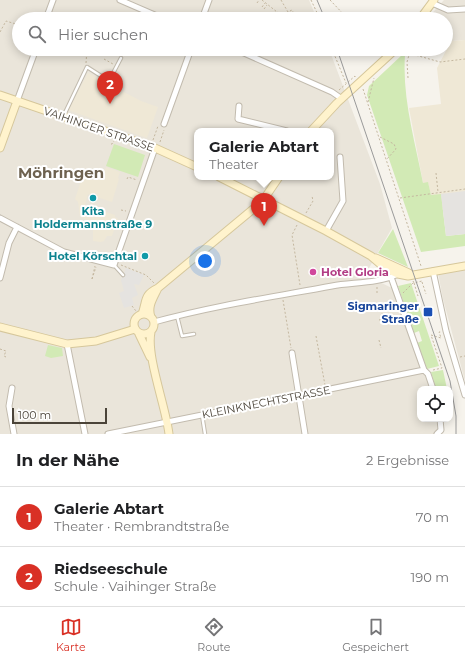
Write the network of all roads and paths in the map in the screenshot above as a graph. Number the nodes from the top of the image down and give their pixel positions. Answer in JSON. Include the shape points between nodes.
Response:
{"nodes":[{"id":1,"x":53,"y":0,"type":"edge"},
{"id":2,"x":120,"y":0,"type":"edge"},
{"id":3,"x":209,"y":0,"type":"edge"},
{"id":4,"x":259,"y":0,"type":"edge"},
{"id":5,"x":262,"y":0,"type":"edge"},
{"id":6,"x":282,"y":0,"type":"edge"},
{"id":7,"x":311,"y":0,"type":"edge"},
{"id":8,"x":330,"y":0,"type":"edge"},
{"id":9,"x":257,"y":2,"type":"dead end"},
{"id":10,"x":433,"y":2,"type":"edge"},
{"id":11,"x":265,"y":3,"type":"junction"},
{"id":12,"x":268,"y":5,"type":"junction"},
{"id":13,"x":262,"y":7,"type":"dead end"},
{"id":14,"x":264,"y":9,"type":"dead end"},
{"id":15,"x":465,"y":9,"type":"edge"},
{"id":16,"x":49,"y":12,"type":"edge"},
{"id":17,"x":148,"y":12,"type":"edge"},
{"id":18,"x":205,"y":12,"type":"edge"},
{"id":19,"x":277,"y":12,"type":"edge"},
{"id":20,"x":288,"y":12,"type":"edge"},
{"id":21,"x":317,"y":12,"type":"edge"},
{"id":22,"x":341,"y":12,"type":"edge"},
{"id":23,"x":425,"y":12,"type":"edge"},
{"id":24,"x":12,"y":22,"type":"edge"},
{"id":25,"x":0,"y":32,"type":"edge"},
{"id":26,"x":33,"y":56,"type":"edge"},
{"id":27,"x":86,"y":56,"type":"edge"},
{"id":28,"x":188,"y":56,"type":"edge"},
{"id":29,"x":251,"y":56,"type":"edge"},
{"id":30,"x":389,"y":56,"type":"edge"},
{"id":31,"x":408,"y":56,"type":"edge"},
{"id":32,"x":417,"y":56,"type":"edge"},
{"id":33,"x":335,"y":57,"type":"edge"},
{"id":34,"x":121,"y":58,"type":"edge"},
{"id":35,"x":104,"y":59,"type":"dead end"},
{"id":36,"x":465,"y":59,"type":"edge"},
{"id":37,"x":87,"y":67,"type":"junction"},
{"id":38,"x":117,"y":67,"type":"junction"},
{"id":39,"x":374,"y":78,"type":"dead end"},
{"id":40,"x":408,"y":78,"type":"dead end"},
{"id":41,"x":360,"y":83,"type":"junction"},
{"id":42,"x":346,"y":84,"type":"dead end"},
{"id":43,"x":0,"y":95,"type":"edge"},
{"id":44,"x":342,"y":99,"type":"junction"},
{"id":45,"x":17,"y":101,"type":"junction"},
{"id":46,"x":368,"y":103,"type":"junction"},
{"id":47,"x":239,"y":106,"type":"dead end"},
{"id":48,"x":63,"y":116,"type":"junction"},
{"id":49,"x":164,"y":124,"type":"junction"},
{"id":50,"x":276,"y":128,"type":"edge"},
{"id":51,"x":314,"y":128,"type":"edge"},
{"id":52,"x":2,"y":137,"type":"edge"},
{"id":53,"x":379,"y":137,"type":"junction"},
{"id":54,"x":156,"y":144,"type":"junction"},
{"id":55,"x":0,"y":148,"type":"edge"},
{"id":56,"x":340,"y":157,"type":"dead end"},
{"id":57,"x":387,"y":160,"type":"junction"},
{"id":58,"x":194,"y":165,"type":"edge"},
{"id":59,"x":436,"y":173,"type":"dead end"},
{"id":60,"x":127,"y":179,"type":"dead end"},
{"id":61,"x":225,"y":180,"type":"edge"},
{"id":62,"x":277,"y":180,"type":"edge"},
{"id":63,"x":143,"y":182,"type":"junction"},
{"id":64,"x":465,"y":189,"type":"edge"},
{"id":65,"x":438,"y":192,"type":"junction"},
{"id":66,"x":312,"y":196,"type":"dead end"},
{"id":67,"x":399,"y":198,"type":"junction"},
{"id":68,"x":264,"y":199,"type":"junction"},
{"id":69,"x":0,"y":218,"type":"edge"},
{"id":70,"x":302,"y":218,"type":"junction"},
{"id":71,"x":17,"y":227,"type":"junction"},
{"id":72,"x":326,"y":231,"type":"junction"},
{"id":73,"x":371,"y":256,"type":"junction"},
{"id":74,"x":116,"y":266,"type":"junction"},
{"id":75,"x":465,"y":266,"type":"edge"},
{"id":76,"x":1,"y":268,"type":"edge"},
{"id":77,"x":385,"y":268,"type":"junction"},
{"id":78,"x":433,"y":271,"type":"junction"},
{"id":79,"x":422,"y":273,"type":"junction"},
{"id":80,"x":413,"y":274,"type":"junction"},
{"id":81,"x":90,"y":275,"type":"dead end"},
{"id":82,"x":93,"y":275,"type":"junction"},
{"id":83,"x":123,"y":275,"type":"dead end"},
{"id":84,"x":394,"y":276,"type":"junction"},
{"id":85,"x":0,"y":278,"type":"edge"},
{"id":86,"x":383,"y":279,"type":"junction"},
{"id":87,"x":422,"y":281,"type":"dead end"},
{"id":88,"x":158,"y":288,"type":"junction"},
{"id":89,"x":377,"y":291,"type":"dead end"},
{"id":90,"x":302,"y":292,"type":"junction"},
{"id":91,"x":377,"y":294,"type":"dead end"},
{"id":92,"x":426,"y":294,"type":"dead end"},
{"id":93,"x":283,"y":295,"type":"junction"},
{"id":94,"x":418,"y":296,"type":"dead end"},
{"id":95,"x":400,"y":297,"type":"junction"},
{"id":96,"x":132,"y":306,"type":"dead end"},
{"id":97,"x":403,"y":307,"type":"junction"},
{"id":98,"x":141,"y":315,"type":"junction"},
{"id":99,"x":177,"y":315,"type":"junction"},
{"id":100,"x":152,"y":319,"type":"junction"},
{"id":101,"x":380,"y":320,"type":"dead end"},
{"id":102,"x":0,"y":327,"type":"edge"},
{"id":103,"x":446,"y":331,"type":"junction"},
{"id":104,"x":137,"y":332,"type":"junction"},
{"id":105,"x":151,"y":332,"type":"junction"},
{"id":106,"x":430,"y":332,"type":"dead end"},
{"id":107,"x":194,"y":334,"type":"dead end"},
{"id":108,"x":431,"y":335,"type":"junction"},
{"id":109,"x":316,"y":336,"type":"dead end"},
{"id":110,"x":379,"y":340,"type":"dead end"},
{"id":111,"x":67,"y":344,"type":"junction"},
{"id":112,"x":381,"y":348,"type":"dead end"},
{"id":113,"x":0,"y":349,"type":"edge"},
{"id":114,"x":292,"y":353,"type":"joint"},
{"id":115,"x":6,"y":357,"type":"dead end"},
{"id":116,"x":154,"y":364,"type":"junction"},
{"id":117,"x":424,"y":370,"type":"junction"},
{"id":118,"x":432,"y":386,"type":"edge"},
{"id":119,"x":12,"y":388,"type":"dead end"},
{"id":120,"x":326,"y":390,"type":"junction"},
{"id":121,"x":299,"y":395,"type":"junction"},
{"id":122,"x":465,"y":395,"type":"edge"},
{"id":123,"x":202,"y":414,"type":"junction"},
{"id":124,"x":168,"y":422,"type":"junction"},
{"id":125,"x":440,"y":422,"type":"edge"},
{"id":126,"x":14,"y":434,"type":"edge"},
{"id":127,"x":85,"y":434,"type":"edge"},
{"id":128,"x":108,"y":434,"type":"edge"},
{"id":129,"x":169,"y":434,"type":"edge"},
{"id":130,"x":205,"y":434,"type":"edge"},
{"id":131,"x":305,"y":434,"type":"edge"},
{"id":132,"x":437,"y":434,"type":"edge"}],
"edges":[{"from":1,"to":16,"type":"street"},
{"from":2,"to":17,"type":"street"},
{"from":3,"to":18,"type":"street"},
{"from":4,"to":9,"type":"path"},
{"from":5,"to":11,"type":"path"},
{"from":6,"to":20,"type":"path"},
{"from":7,"to":21,"type":"path"},
{"from":8,"to":22,"type":"path"},
{"from":10,"to":15,"type":"street","via":[[448,10]]},
{"from":10,"to":23,"type":"main road"},
{"from":11,"to":12,"type":"path"},
{"from":11,"to":13,"type":"path"},
{"from":12,"to":14,"type":"path"},
{"from":12,"to":19,"type":"path"},
{"from":24,"to":25,"type":"path","via":[[6,20]]},
{"from":26,"to":45,"type":"street"},
{"from":27,"to":37,"type":"path"},
{"from":28,"to":49,"type":"street"},
{"from":29,"to":44,"type":"street","via":[[332,92]]},
{"from":30,"to":41,"type":"main road"},
{"from":31,"to":40,"type":"path"},
{"from":32,"to":36,"type":"path","via":[[440,62]]},
{"from":33,"to":42,"type":"path"},
{"from":34,"to":38,"type":"lane"},
{"from":35,"to":38,"type":"path"},
{"from":37,"to":38,"type":"lane","via":[[109,81]]},
{"from":37,"to":48,"type":"lane"},
{"from":39,"to":46,"type":"path"},
{"from":41,"to":44,"type":"main road"},
{"from":41,"to":46,"type":"path"},
{"from":43,"to":45,"type":"main road","name":"VAIHINGER STRASSE"},
{"from":44,"to":51,"type":"main road"},
{"from":45,"to":48,"type":"main road","name":"VAIHINGER STRASSE"},
{"from":45,"to":52,"type":"main road"},
{"from":46,"to":53,"type":"path"},
{"from":47,"to":50,"type":"street","via":[[238,119]]},
{"from":48,"to":54,"type":"main road","name":"VAIHINGER STRASSE"},
{"from":49,"to":54,"type":"path"},
{"from":49,"to":54,"type":"path","via":[[159,124]]},
{"from":52,"to":55,"type":"main road"},
{"from":53,"to":57,"type":"path"},
{"from":53,"to":57,"type":"path","via":[[394,144],[396,149]]},
{"from":54,"to":58,"type":"main road","name":"VAIHINGER STRASSE"},
{"from":54,"to":63,"type":"street"},
{"from":56,"to":72,"type":"street","via":[[343,201]]},
{"from":57,"to":67,"type":"path"},
{"from":59,"to":65,"type":"path"},
{"from":60,"to":63,"type":"path","via":[[128,177]]},
{"from":61,"to":68,"type":"main road"},
{"from":62,"to":68,"type":"main road"},
{"from":63,"to":74,"type":"street"},
{"from":64,"to":65,"type":"path"},
{"from":65,"to":67,"type":"path"},
{"from":66,"to":70,"type":"path","via":[[313,201]]},
{"from":67,"to":79,"type":"path"},
{"from":68,"to":70,"type":"main road"},
{"from":68,"to":88,"type":"main road"},
{"from":69,"to":71,"type":"street"},
{"from":70,"to":72,"type":"main road"},
{"from":70,"to":90,"type":"path","via":[[292,235]]},
{"from":71,"to":74,"type":"street","via":[[64,252]]},
{"from":71,"to":76,"type":"street"},
{"from":72,"to":73,"type":"main road"},
{"from":73,"to":77,"type":"main road"},
{"from":73,"to":80,"type":"main road"},
{"from":74,"to":83,"type":"lane"},
{"from":74,"to":88,"type":"path","via":[[123,264],[146,275]]},
{"from":75,"to":78,"type":"main road"},
{"from":76,"to":85,"type":"street"},
{"from":77,"to":84,"type":"main road"},
{"from":77,"to":86,"type":"street"},
{"from":78,"to":79,"type":"main road"},
{"from":78,"to":103,"type":"street"},
{"from":79,"to":80,"type":"main road"},
{"from":80,"to":84,"type":"main road"},
{"from":81,"to":82,"type":"path"},
{"from":82,"to":82,"type":"path","via":[[92,279],[96,264]]},
{"from":84,"to":86,"type":"street"},
{"from":84,"to":95,"type":"street"},
{"from":86,"to":90,"type":"street"},
{"from":87,"to":92,"type":"path"},
{"from":88,"to":98,"type":"main road","via":[[148,295]]},
{"from":88,"to":100,"type":"main road","via":[[149,311]]},
{"from":89,"to":91,"type":"path"},
{"from":90,"to":93,"type":"street"},
{"from":93,"to":99,"type":"street"},
{"from":93,"to":114,"type":"path"},
{"from":94,"to":95,"type":"path","via":[[414,283]]},
{"from":95,"to":97,"type":"street"},
{"from":96,"to":98,"type":"path"},
{"from":97,"to":101,"type":"path","via":[[382,311],[383,320]]},
{"from":97,"to":117,"type":"street"},
{"from":98,"to":100,"type":"main road"},
{"from":98,"to":104,"type":"main road","via":[[135,320]]},
{"from":99,"to":100,"type":"street"},
{"from":99,"to":107,"type":"lane","via":[[182,336]]},
{"from":100,"to":105,"type":"main road","via":[[154,328]]},
{"from":102,"to":111,"type":"main road"},
{"from":103,"to":108,"type":"path","via":[[439,332],[441,338]]},
{"from":103,"to":122,"type":"street"},
{"from":104,"to":105,"type":"main road","via":[[145,335]]},
{"from":104,"to":111,"type":"main road"},
{"from":104,"to":116,"type":"main road"},
{"from":105,"to":116,"type":"main road"},
{"from":106,"to":108,"type":"path"},
{"from":108,"to":117,"type":"path","via":[[442,368]]},
{"from":109,"to":120,"type":"path"},
{"from":110,"to":112,"type":"path"},
{"from":111,"to":127,"type":"street"},
{"from":113,"to":115,"type":"path","via":[[6,351]]},
{"from":114,"to":121,"type":"street"},
{"from":116,"to":124,"type":"main road"},
{"from":117,"to":118,"type":"street"},
{"from":117,"to":120,"type":"street","name":"KLEINKNECHTSTRASSE"},
{"from":119,"to":126,"type":"street","via":[[9,406]]},
{"from":120,"to":121,"type":"street","name":"KLEINKNECHTSTRASSE"},
{"from":121,"to":123,"type":"street","name":"KLEINKNECHTSTRASSE"},
{"from":121,"to":131,"type":"street"},
{"from":123,"to":124,"type":"street","name":"KLEINKNECHTSTRASSE"},
{"from":123,"to":130,"type":"lane"},
{"from":124,"to":128,"type":"street","name":"KLEINKNECHTSTRASSE"},
{"from":124,"to":129,"type":"main road"},
{"from":125,"to":132,"type":"street","via":[[441,430]]}]}
